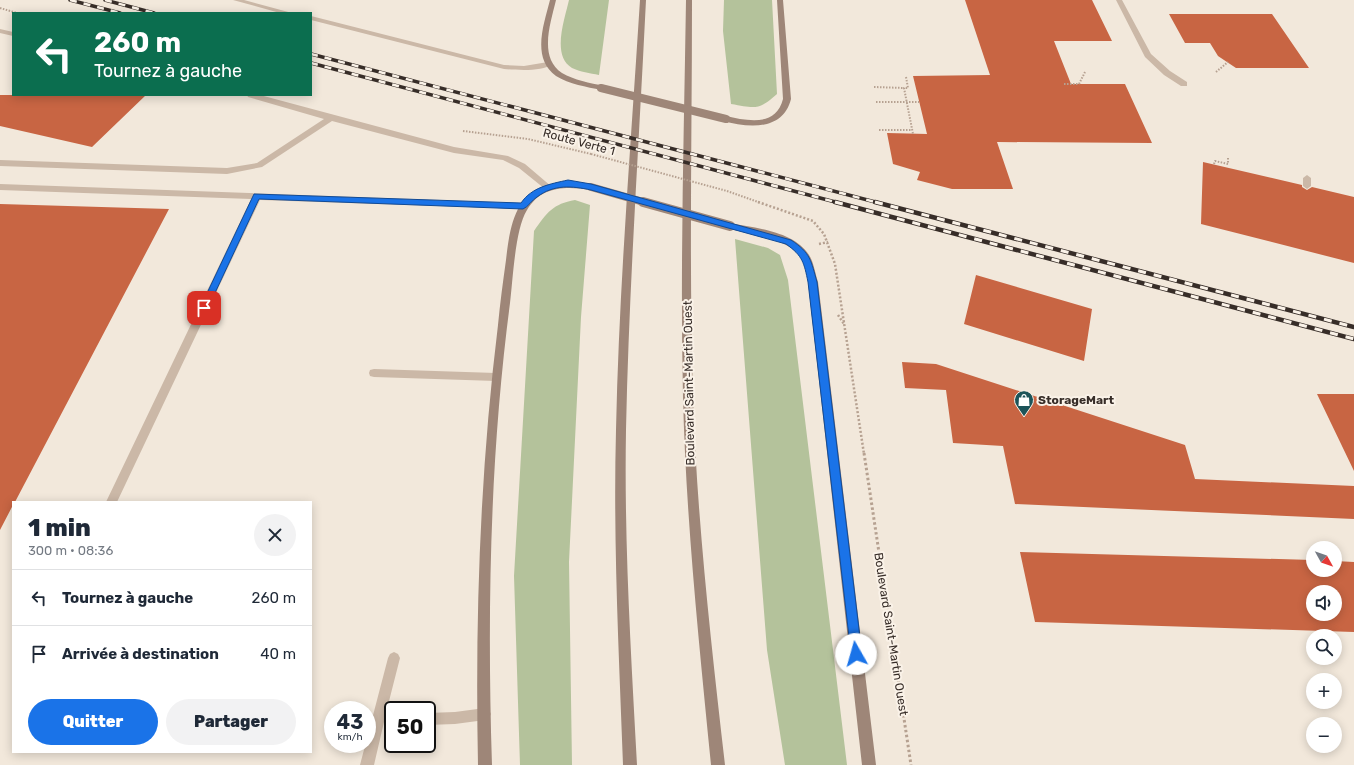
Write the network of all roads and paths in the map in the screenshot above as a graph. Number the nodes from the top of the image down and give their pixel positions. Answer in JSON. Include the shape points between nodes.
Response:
{"nodes":[{"id":1,"x":236,"y":0,"type":"edge"},
{"id":2,"x":553,"y":0,"type":"edge"},
{"id":3,"x":643,"y":0,"type":"edge"},
{"id":4,"x":689,"y":0,"type":"edge"},
{"id":5,"x":780,"y":0,"type":"edge"},
{"id":6,"x":1119,"y":0,"type":"edge"},
{"id":7,"x":0,"y":8,"type":"edge"},
{"id":8,"x":14,"y":12,"type":"edge"},
{"id":9,"x":285,"y":12,"type":"edge"},
{"id":10,"x":312,"y":18,"type":"edge"},
{"id":11,"x":0,"y":31,"type":"edge"},
{"id":12,"x":12,"y":34,"type":"edge"},
{"id":13,"x":1228,"y":62,"type":"dead end"},
{"id":14,"x":548,"y":64,"type":"junction"},
{"id":15,"x":1085,"y":72,"type":"dead end"},
{"id":16,"x":1216,"y":72,"type":"dead end"},
{"id":17,"x":906,"y":77,"type":"dead end"},
{"id":18,"x":1064,"y":84,"type":"dead end"},
{"id":19,"x":1184,"y":84,"type":"dead end"},
{"id":20,"x":874,"y":88,"type":"dead end"},
{"id":21,"x":904,"y":88,"type":"junction"},
{"id":22,"x":254,"y":96,"type":"edge"},
{"id":23,"x":876,"y":102,"type":"dead end"},
{"id":24,"x":907,"y":102,"type":"junction"},
{"id":25,"x":919,"y":102,"type":"dead end"},
{"id":26,"x":329,"y":119,"type":"junction"},
{"id":27,"x":879,"y":130,"type":"dead end"},
{"id":28,"x":912,"y":130,"type":"junction"},
{"id":29,"x":458,"y":131,"type":"dead end"},
{"id":30,"x":913,"y":134,"type":"dead end"},
{"id":31,"x":1228,"y":157,"type":"dead end"},
{"id":32,"x":0,"y":163,"type":"edge"},
{"id":33,"x":1214,"y":164,"type":"dead end"},
{"id":34,"x":0,"y":187,"type":"edge"},
{"id":35,"x":548,"y":187,"type":"junction"},
{"id":36,"x":257,"y":196,"type":"junction"},
{"id":37,"x":523,"y":206,"type":"junction"},
{"id":38,"x":828,"y":242,"type":"junction"},
{"id":39,"x":819,"y":244,"type":"dead end"},
{"id":40,"x":374,"y":373,"type":"dead end"},
{"id":41,"x":496,"y":377,"type":"junction"},
{"id":42,"x":111,"y":501,"type":"edge"},
{"id":43,"x":394,"y":658,"type":"dead end"},
{"id":44,"x":485,"y":714,"type":"junction"},
{"id":45,"x":380,"y":715,"type":"junction"},
{"id":46,"x":384,"y":715,"type":"edge"},
{"id":47,"x":436,"y":718,"type":"edge"},
{"id":48,"x":367,"y":765,"type":"edge"},
{"id":49,"x":485,"y":765,"type":"edge"},
{"id":50,"x":630,"y":765,"type":"edge"},
{"id":51,"x":718,"y":765,"type":"edge"},
{"id":52,"x":870,"y":765,"type":"edge"},
{"id":53,"x":911,"y":765,"type":"edge"}],
"edges":[{"from":1,"to":9,"type":"street"},
{"from":2,"to":14,"type":"main road","via":[[544,50]]},
{"from":3,"to":50,"type":"main road","via":[[622,412],[622,591]]},
{"from":4,"to":51,"type":"main road","name":"Boulevard Saint-Martin Ouest","via":[[688,398],[695,542]]},
{"from":5,"to":14,"type":"main road","bridge":true,"via":[[786,108],[774,119],[762,123],[726,119],[601,88],[560,75]]},
{"from":6,"to":19,"type":"street","via":[[1148,56]]},
{"from":7,"to":8,"type":"path"},
{"from":10,"to":14,"type":"street","via":[[504,67],[524,68]]},
{"from":11,"to":12,"type":"street"},
{"from":13,"to":16,"type":"path"},
{"from":15,"to":18,"type":"path","via":[[1079,84]]},
{"from":17,"to":21,"type":"path","via":[[908,88]]},
{"from":20,"to":21,"type":"path"},
{"from":21,"to":24,"type":"path"},
{"from":22,"to":26,"type":"street"},
{"from":23,"to":24,"type":"path"},
{"from":24,"to":25,"type":"path"},
{"from":24,"to":28,"type":"path"},
{"from":26,"to":32,"type":"street","via":[[259,165],[242,169],[227,171]]},
{"from":26,"to":35,"type":"street","via":[[464,152],[505,158],[515,162]]},
{"from":27,"to":28,"type":"path"},
{"from":28,"to":30,"type":"path"},
{"from":29,"to":38,"type":"path","name":"Route Verte 1","bridge":true,"via":[[528,139],[727,191],[813,221]]},
{"from":31,"to":33,"type":"path","via":[[1228,164],[1215,161]]},
{"from":34,"to":36,"type":"street"},
{"from":35,"to":37,"type":"main road","via":[[533,195]]},
{"from":35,"to":52,"type":"main road","bridge":true,"via":[[568,183],[591,187],[789,242],[804,254],[813,282]]},
{"from":36,"to":37,"type":"street"},
{"from":36,"to":42,"type":"street"},
{"from":37,"to":41,"type":"main road","via":[[515,229]]},
{"from":38,"to":39,"type":"path"},
{"from":38,"to":53,"type":"path","name":"Boulevard Saint-Martin Ouest","via":[[840,292]]},
{"from":40,"to":41,"type":"street"},
{"from":41,"to":44,"type":"main road","via":[[485,557]]},
{"from":43,"to":45,"type":"street"},
{"from":44,"to":47,"type":"street"},
{"from":44,"to":49,"type":"main road"},
{"from":45,"to":46,"type":"street"},
{"from":45,"to":48,"type":"street"}]}
